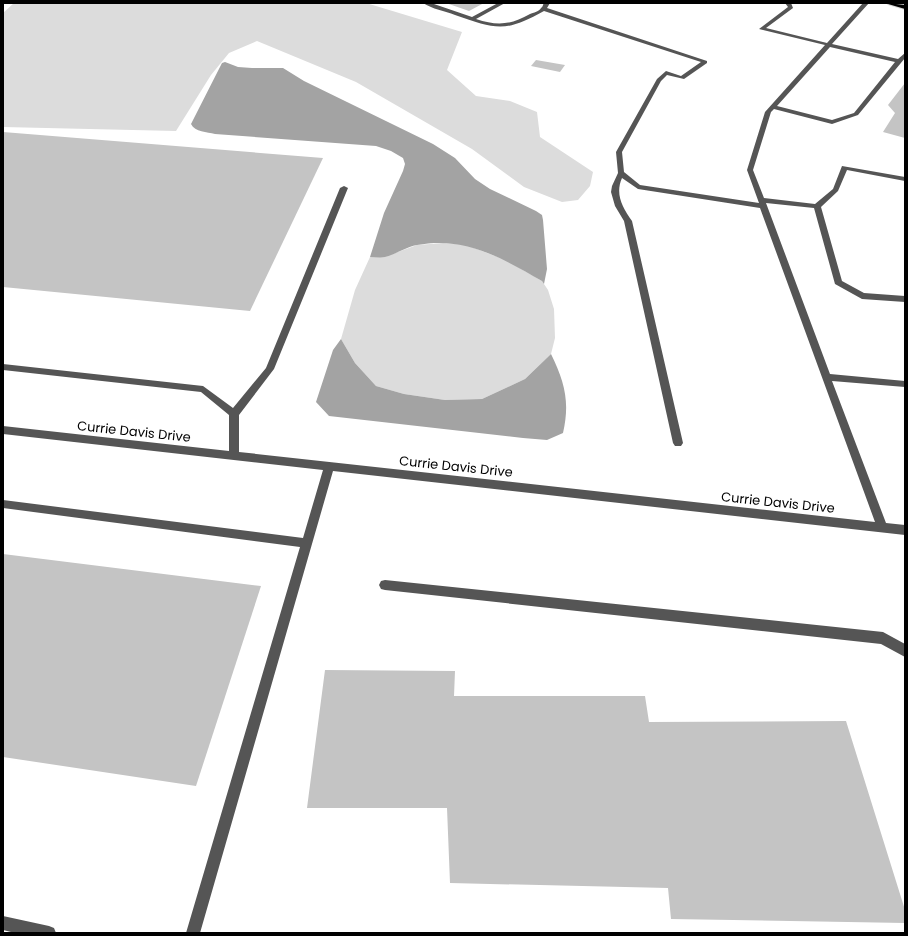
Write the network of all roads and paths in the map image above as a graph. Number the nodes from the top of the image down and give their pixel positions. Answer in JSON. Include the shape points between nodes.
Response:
{"nodes":[{"id":1,"x":426,"y":3,"type":"edge"},
{"id":2,"x":502,"y":3,"type":"edge"},
{"id":3,"x":788,"y":3,"type":"edge"},
{"id":4,"x":866,"y":3,"type":"edge"},
{"id":5,"x":890,"y":3,"type":"edge"},
{"id":6,"x":545,"y":6,"type":"edge"},
{"id":7,"x":905,"y":7,"type":"edge"},
{"id":8,"x":472,"y":19,"type":"junction"},
{"id":9,"x":829,"y":45,"type":"junction"},
{"id":10,"x":905,"y":55,"type":"edge"},
{"id":11,"x":899,"y":61,"type":"junction"},
{"id":12,"x":772,"y":107,"type":"junction"},
{"id":13,"x":621,"y":173,"type":"junction"},
{"id":14,"x":905,"y":179,"type":"edge"},
{"id":15,"x":344,"y":188,"type":"dead end"},
{"id":16,"x":762,"y":203,"type":"junction"},
{"id":17,"x":817,"y":206,"type":"junction"},
{"id":18,"x":905,"y":299,"type":"edge"},
{"id":19,"x":3,"y":367,"type":"edge"},
{"id":20,"x":826,"y":377,"type":"junction"},
{"id":21,"x":905,"y":384,"type":"edge"},
{"id":22,"x":234,"y":414,"type":"junction"},
{"id":23,"x":3,"y":430,"type":"edge"},
{"id":24,"x":678,"y":443,"type":"dead end"},
{"id":25,"x":234,"y":456,"type":"junction"},
{"id":26,"x":329,"y":466,"type":"junction"},
{"id":27,"x":3,"y":504,"type":"edge"},
{"id":28,"x":882,"y":528,"type":"junction"},
{"id":29,"x":905,"y":530,"type":"edge"},
{"id":30,"x":307,"y":543,"type":"junction"},
{"id":31,"x":385,"y":585,"type":"dead end"},
{"id":32,"x":905,"y":651,"type":"edge"},
{"id":33,"x":3,"y":923,"type":"edge"},
{"id":34,"x":48,"y":933,"type":"edge"},
{"id":35,"x":194,"y":933,"type":"edge"}],
"edges":[{"from":1,"to":8,"type":"street"},
{"from":2,"to":8,"type":"street"},
{"from":3,"to":9,"type":"street","via":[[791,7],[762,29]]},
{"from":4,"to":9,"type":"street"},
{"from":5,"to":7,"type":"main road"},
{"from":6,"to":8,"type":"street","via":[[505,27],[489,26]]},
{"from":6,"to":13,"type":"street","via":[[705,62],[682,78],[666,74],[659,80],[619,152]]},
{"from":9,"to":11,"type":"street"},
{"from":9,"to":12,"type":"street"},
{"from":10,"to":11,"type":"street"},
{"from":11,"to":12,"type":"street","via":[[856,114],[832,122]]},
{"from":12,"to":16,"type":"street","via":[[768,112],[750,170]]},
{"from":13,"to":16,"type":"street","via":[[638,187]]},
{"from":13,"to":24,"type":"street","via":[[615,188],[617,201],[628,221]]},
{"from":14,"to":17,"type":"street","via":[[844,166],[836,190]]},
{"from":15,"to":22,"type":"street","via":[[270,369]]},
{"from":16,"to":17,"type":"street"},
{"from":16,"to":20,"type":"street"},
{"from":17,"to":18,"type":"street","via":[[838,282],[862,296]]},
{"from":19,"to":22,"type":"street","via":[[203,389]]},
{"from":20,"to":21,"type":"street"},
{"from":20,"to":28,"type":"street"},
{"from":22,"to":25,"type":"street"},
{"from":23,"to":25,"type":"street","name":"Currie Davis Drive"},
{"from":25,"to":26,"type":"street","name":"Currie Davis Drive"},
{"from":26,"to":28,"type":"street","name":"Currie Davis Drive"},
{"from":26,"to":30,"type":"street"},
{"from":27,"to":30,"type":"street"},
{"from":28,"to":29,"type":"street","name":"Currie Davis Drive"},
{"from":30,"to":35,"type":"street"},
{"from":31,"to":32,"type":"street","via":[[883,638]]},
{"from":33,"to":34,"type":"street"}]}
